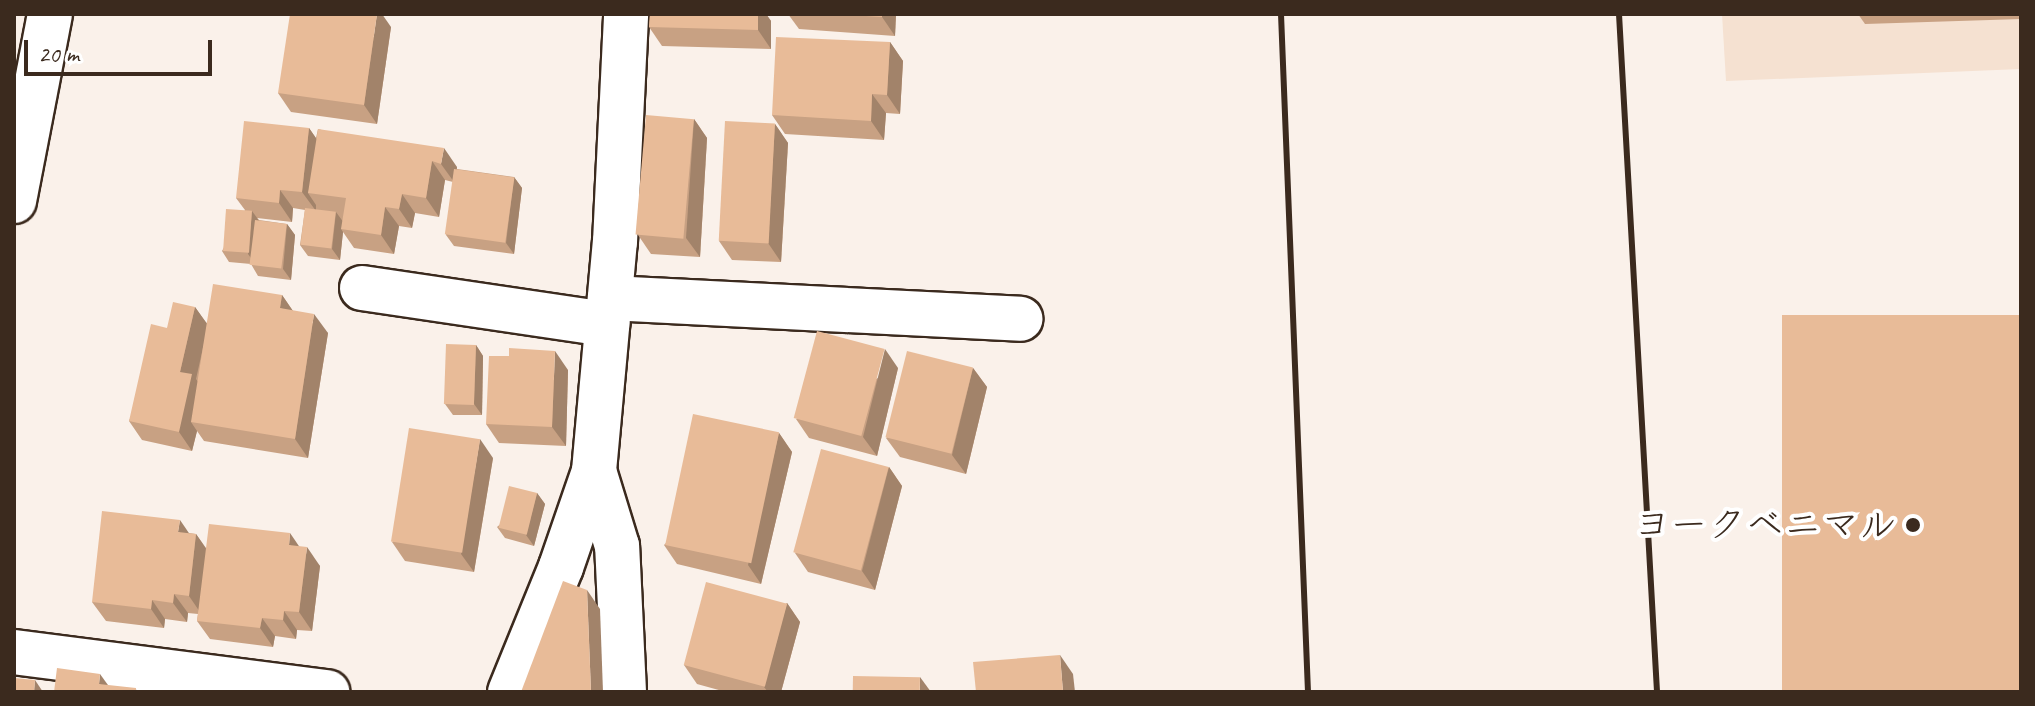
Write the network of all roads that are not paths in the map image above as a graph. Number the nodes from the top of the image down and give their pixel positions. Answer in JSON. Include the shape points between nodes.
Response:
{"nodes":[{"id":1,"x":50,"y":14,"type":"edge"},
{"id":2,"x":626,"y":14,"type":"edge"},
{"id":3,"x":14,"y":201,"type":"edge"},
{"id":4,"x":362,"y":288,"type":"dead end"},
{"id":5,"x":609,"y":311,"type":"junction"},
{"id":6,"x":1020,"y":319,"type":"dead end"},
{"id":7,"x":594,"y":471,"type":"junction"},
{"id":8,"x":14,"y":652,"type":"edge"},
{"id":9,"x":327,"y":692,"type":"edge"},
{"id":10,"x":510,"y":692,"type":"edge"},
{"id":11,"x":624,"y":692,"type":"edge"}],
"edges":[{"from":1,"to":3,"type":"street"},
{"from":2,"to":5,"type":"street"},
{"from":4,"to":5,"type":"street"},
{"from":5,"to":6,"type":"street"},
{"from":5,"to":7,"type":"street"},
{"from":7,"to":10,"type":"street"},
{"from":7,"to":11,"type":"street","via":[[617,546]]},
{"from":8,"to":9,"type":"street"}]}
